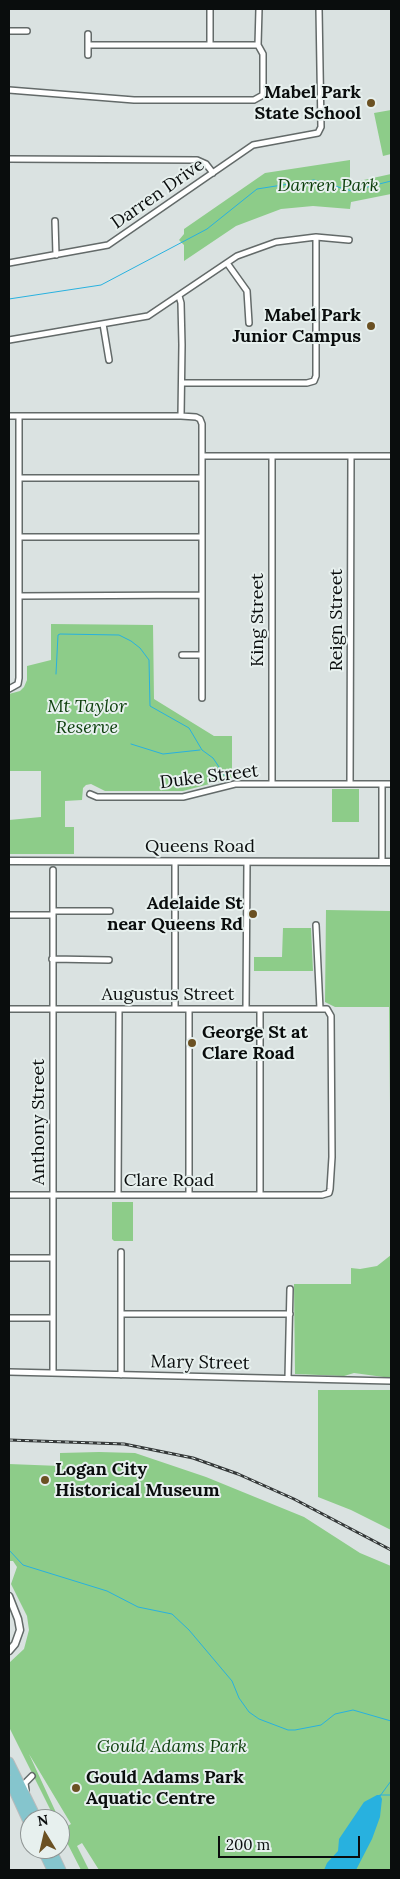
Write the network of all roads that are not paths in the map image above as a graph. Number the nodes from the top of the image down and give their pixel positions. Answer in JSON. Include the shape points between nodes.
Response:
{"nodes":[{"id":1,"x":210,"y":9,"type":"edge"},
{"id":2,"x":259,"y":9,"type":"edge"},
{"id":3,"x":319,"y":9,"type":"edge"},
{"id":4,"x":9,"y":31,"type":"edge"},
{"id":5,"x":27,"y":31,"type":"dead end"},
{"id":6,"x":88,"y":34,"type":"dead end"},
{"id":7,"x":88,"y":45,"type":"junction"},
{"id":8,"x":210,"y":45,"type":"junction"},
{"id":9,"x":259,"y":46,"type":"junction"},
{"id":10,"x":88,"y":55,"type":"dead end"},
{"id":11,"x":9,"y":90,"type":"edge"},
{"id":12,"x":9,"y":159,"type":"edge"},
{"id":13,"x":213,"y":173,"type":"junction"},
{"id":14,"x":55,"y":222,"type":"dead end"},
{"id":15,"x":316,"y":237,"type":"junction"},
{"id":16,"x":349,"y":240,"type":"dead end"},
{"id":17,"x":56,"y":255,"type":"junction"},
{"id":18,"x":9,"y":263,"type":"edge"},
{"id":19,"x":227,"y":263,"type":"junction"},
{"id":20,"x":179,"y":296,"type":"junction"},
{"id":21,"x":249,"y":323,"type":"dead end"},
{"id":22,"x":104,"y":324,"type":"junction"},
{"id":23,"x":9,"y":340,"type":"edge"},
{"id":24,"x":109,"y":360,"type":"dead end"},
{"id":25,"x":182,"y":383,"type":"junction"},
{"id":26,"x":9,"y":416,"type":"edge"},
{"id":27,"x":19,"y":416,"type":"junction"},
{"id":28,"x":182,"y":416,"type":"junction"},
{"id":29,"x":202,"y":456,"type":"junction"},
{"id":30,"x":272,"y":456,"type":"junction"},
{"id":31,"x":351,"y":456,"type":"junction"},
{"id":32,"x":391,"y":456,"type":"edge"},
{"id":33,"x":19,"y":478,"type":"junction"},
{"id":34,"x":202,"y":478,"type":"junction"},
{"id":35,"x":19,"y":537,"type":"junction"},
{"id":36,"x":202,"y":537,"type":"junction"},
{"id":37,"x":202,"y":595,"type":"junction"},
{"id":38,"x":19,"y":596,"type":"junction"},
{"id":39,"x":182,"y":655,"type":"dead end"},
{"id":40,"x":202,"y":655,"type":"junction"},
{"id":41,"x":9,"y":689,"type":"edge"},
{"id":42,"x":202,"y":698,"type":"dead end"},
{"id":43,"x":272,"y":784,"type":"junction"},
{"id":44,"x":350,"y":784,"type":"junction"},
{"id":45,"x":382,"y":784,"type":"junction"},
{"id":46,"x":391,"y":784,"type":"edge"},
{"id":47,"x":90,"y":794,"type":"dead end"},
{"id":48,"x":9,"y":861,"type":"edge"},
{"id":49,"x":175,"y":862,"type":"junction"},
{"id":50,"x":247,"y":862,"type":"junction"},
{"id":51,"x":382,"y":862,"type":"junction"},
{"id":52,"x":391,"y":862,"type":"edge"},
{"id":53,"x":53,"y":870,"type":"dead end"},
{"id":54,"x":110,"y":911,"type":"dead end"},
{"id":55,"x":53,"y":913,"type":"junction"},
{"id":56,"x":9,"y":915,"type":"edge"},
{"id":57,"x":316,"y":925,"type":"dead end"},
{"id":58,"x":52,"y":959,"type":"junction"},
{"id":59,"x":109,"y":960,"type":"dead end"},
{"id":60,"x":9,"y":1009,"type":"edge"},
{"id":61,"x":52,"y":1009,"type":"junction"},
{"id":62,"x":119,"y":1009,"type":"junction"},
{"id":63,"x":175,"y":1009,"type":"junction"},
{"id":64,"x":189,"y":1009,"type":"junction"},
{"id":65,"x":246,"y":1009,"type":"junction"},
{"id":66,"x":260,"y":1009,"type":"junction"},
{"id":67,"x":320,"y":1009,"type":"junction"},
{"id":68,"x":329,"y":1193,"type":"joint"},
{"id":69,"x":9,"y":1195,"type":"edge"},
{"id":70,"x":53,"y":1195,"type":"junction"},
{"id":71,"x":118,"y":1195,"type":"junction"},
{"id":72,"x":189,"y":1195,"type":"junction"},
{"id":73,"x":260,"y":1195,"type":"junction"},
{"id":74,"x":121,"y":1252,"type":"dead end"},
{"id":75,"x":9,"y":1258,"type":"edge"},
{"id":76,"x":53,"y":1258,"type":"junction"},
{"id":77,"x":290,"y":1289,"type":"dead end"},
{"id":78,"x":121,"y":1314,"type":"junction"},
{"id":79,"x":290,"y":1314,"type":"junction"},
{"id":80,"x":9,"y":1318,"type":"edge"},
{"id":81,"x":53,"y":1318,"type":"junction"},
{"id":82,"x":9,"y":1372,"type":"edge"},
{"id":83,"x":53,"y":1373,"type":"junction"},
{"id":84,"x":121,"y":1375,"type":"junction"},
{"id":85,"x":288,"y":1378,"type":"junction"},
{"id":86,"x":391,"y":1381,"type":"edge"},
{"id":87,"x":9,"y":1596,"type":"edge"},
{"id":88,"x":9,"y":1651,"type":"edge"},
{"id":89,"x":10,"y":1765,"type":"edge"},
{"id":90,"x":9,"y":1780,"type":"edge"},
{"id":91,"x":9,"y":1788,"type":"edge"},
{"id":92,"x":19,"y":1804,"type":"junction"},
{"id":93,"x":31,"y":1807,"type":"joint"},
{"id":94,"x":22,"y":1809,"type":"edge"}],
"edges":[{"from":1,"to":8,"type":"street"},
{"from":2,"to":9,"type":"street"},
{"from":3,"to":13,"type":"street","name":"Darren Drive","via":[[321,127],[318,133],[257,144]]},
{"from":4,"to":5,"type":"street"},
{"from":6,"to":7,"type":"street"},
{"from":7,"to":8,"type":"street"},
{"from":7,"to":10,"type":"street"},
{"from":8,"to":9,"type":"street"},
{"from":9,"to":11,"type":"street","via":[[263,54],[264,90],[257,100],[134,100]]},
{"from":12,"to":13,"type":"street","via":[[197,160],[206,164]]},
{"from":13,"to":17,"type":"street","name":"Darren Drive","via":[[108,245]]},
{"from":14,"to":17,"type":"street"},
{"from":15,"to":16,"type":"street"},
{"from":15,"to":19,"type":"street","via":[[276,242]]},
{"from":15,"to":25,"type":"street","via":[[314,381]]},
{"from":17,"to":18,"type":"street","name":"Darren Drive"},
{"from":19,"to":20,"type":"street"},
{"from":19,"to":21,"type":"street","via":[[247,291]]},
{"from":20,"to":22,"type":"street","via":[[148,316]]},
{"from":20,"to":25,"type":"street"},
{"from":22,"to":23,"type":"street"},
{"from":22,"to":24,"type":"street"},
{"from":25,"to":28,"type":"street"},
{"from":26,"to":27,"type":"street"},
{"from":27,"to":28,"type":"street"},
{"from":27,"to":33,"type":"street"},
{"from":28,"to":29,"type":"street","via":[[200,419]]},
{"from":29,"to":30,"type":"street"},
{"from":29,"to":34,"type":"street"},
{"from":30,"to":31,"type":"street"},
{"from":30,"to":43,"type":"street","name":"King Street"},
{"from":31,"to":32,"type":"street"},
{"from":31,"to":44,"type":"street","name":"Reign Street"},
{"from":33,"to":34,"type":"street"},
{"from":33,"to":35,"type":"street"},
{"from":34,"to":36,"type":"street"},
{"from":35,"to":36,"type":"street"},
{"from":35,"to":38,"type":"street"},
{"from":36,"to":37,"type":"street"},
{"from":37,"to":38,"type":"street"},
{"from":37,"to":40,"type":"street"},
{"from":38,"to":41,"type":"street","via":[[19,678],[15,687]]},
{"from":39,"to":40,"type":"street"},
{"from":40,"to":42,"type":"street"},
{"from":43,"to":44,"type":"street","name":"Duke Street"},
{"from":43,"to":47,"type":"street","name":"Duke Street","via":[[235,784],[183,797],[97,797]]},
{"from":44,"to":45,"type":"street","name":"Duke Street"},
{"from":45,"to":46,"type":"street","name":"Duke Street"},
{"from":45,"to":51,"type":"street"},
{"from":48,"to":49,"type":"street","name":"Queens Road"},
{"from":49,"to":50,"type":"street","name":"Queens Road"},
{"from":49,"to":63,"type":"street"},
{"from":50,"to":51,"type":"street","name":"Queens Road"},
{"from":50,"to":65,"type":"street"},
{"from":51,"to":52,"type":"street","name":"Queens Road"},
{"from":53,"to":55,"type":"street","name":"Anthony Street"},
{"from":54,"to":55,"type":"street"},
{"from":55,"to":56,"type":"street"},
{"from":55,"to":58,"type":"street","name":"Anthony Street"},
{"from":57,"to":67,"type":"street"},
{"from":58,"to":59,"type":"street"},
{"from":58,"to":61,"type":"street","name":"Anthony Street"},
{"from":60,"to":61,"type":"street","name":"Augustus Street"},
{"from":61,"to":62,"type":"street","name":"Augustus Street"},
{"from":61,"to":70,"type":"street","name":"Anthony Street"},
{"from":62,"to":63,"type":"street","name":"Augustus Street"},
{"from":62,"to":71,"type":"street"},
{"from":63,"to":64,"type":"street","name":"Augustus Street"},
{"from":64,"to":65,"type":"street","name":"Augustus Street"},
{"from":64,"to":72,"type":"street"},
{"from":65,"to":66,"type":"street","name":"Augustus Street"},
{"from":66,"to":67,"type":"street","name":"Augustus Street"},
{"from":66,"to":73,"type":"street"},
{"from":67,"to":68,"type":"street","name":"Augustus Street","via":[[326,1009],[332,1016]]},
{"from":68,"to":73,"type":"street","name":"Clare Road"},
{"from":69,"to":70,"type":"street","name":"Clare Road"},
{"from":70,"to":71,"type":"street","name":"Clare Road"},
{"from":70,"to":76,"type":"street","name":"Anthony Street"},
{"from":71,"to":72,"type":"street","name":"Clare Road"},
{"from":72,"to":73,"type":"street","name":"Clare Road"},
{"from":74,"to":78,"type":"street"},
{"from":75,"to":76,"type":"street"},
{"from":76,"to":81,"type":"street","name":"Anthony Street"},
{"from":77,"to":79,"type":"street"},
{"from":78,"to":79,"type":"street"},
{"from":78,"to":84,"type":"street"},
{"from":79,"to":85,"type":"street"},
{"from":80,"to":81,"type":"street"},
{"from":81,"to":83,"type":"street","name":"Anthony Street"},
{"from":82,"to":83,"type":"street","name":"Mary Street"},
{"from":83,"to":84,"type":"street","name":"Mary Street"},
{"from":84,"to":85,"type":"street","name":"Mary Street"},
{"from":85,"to":86,"type":"street","name":"Mary Street"},
{"from":87,"to":88,"type":"street","via":[[20,1630]]},
{"from":89,"to":93,"type":"main road"},
{"from":89,"to":93,"type":"street","via":[[21,1777],[32,1776],[24,1785]]},
{"from":90,"to":92,"type":"main road"},
{"from":91,"to":92,"type":"street"},
{"from":92,"to":94,"type":"main road"}]}
